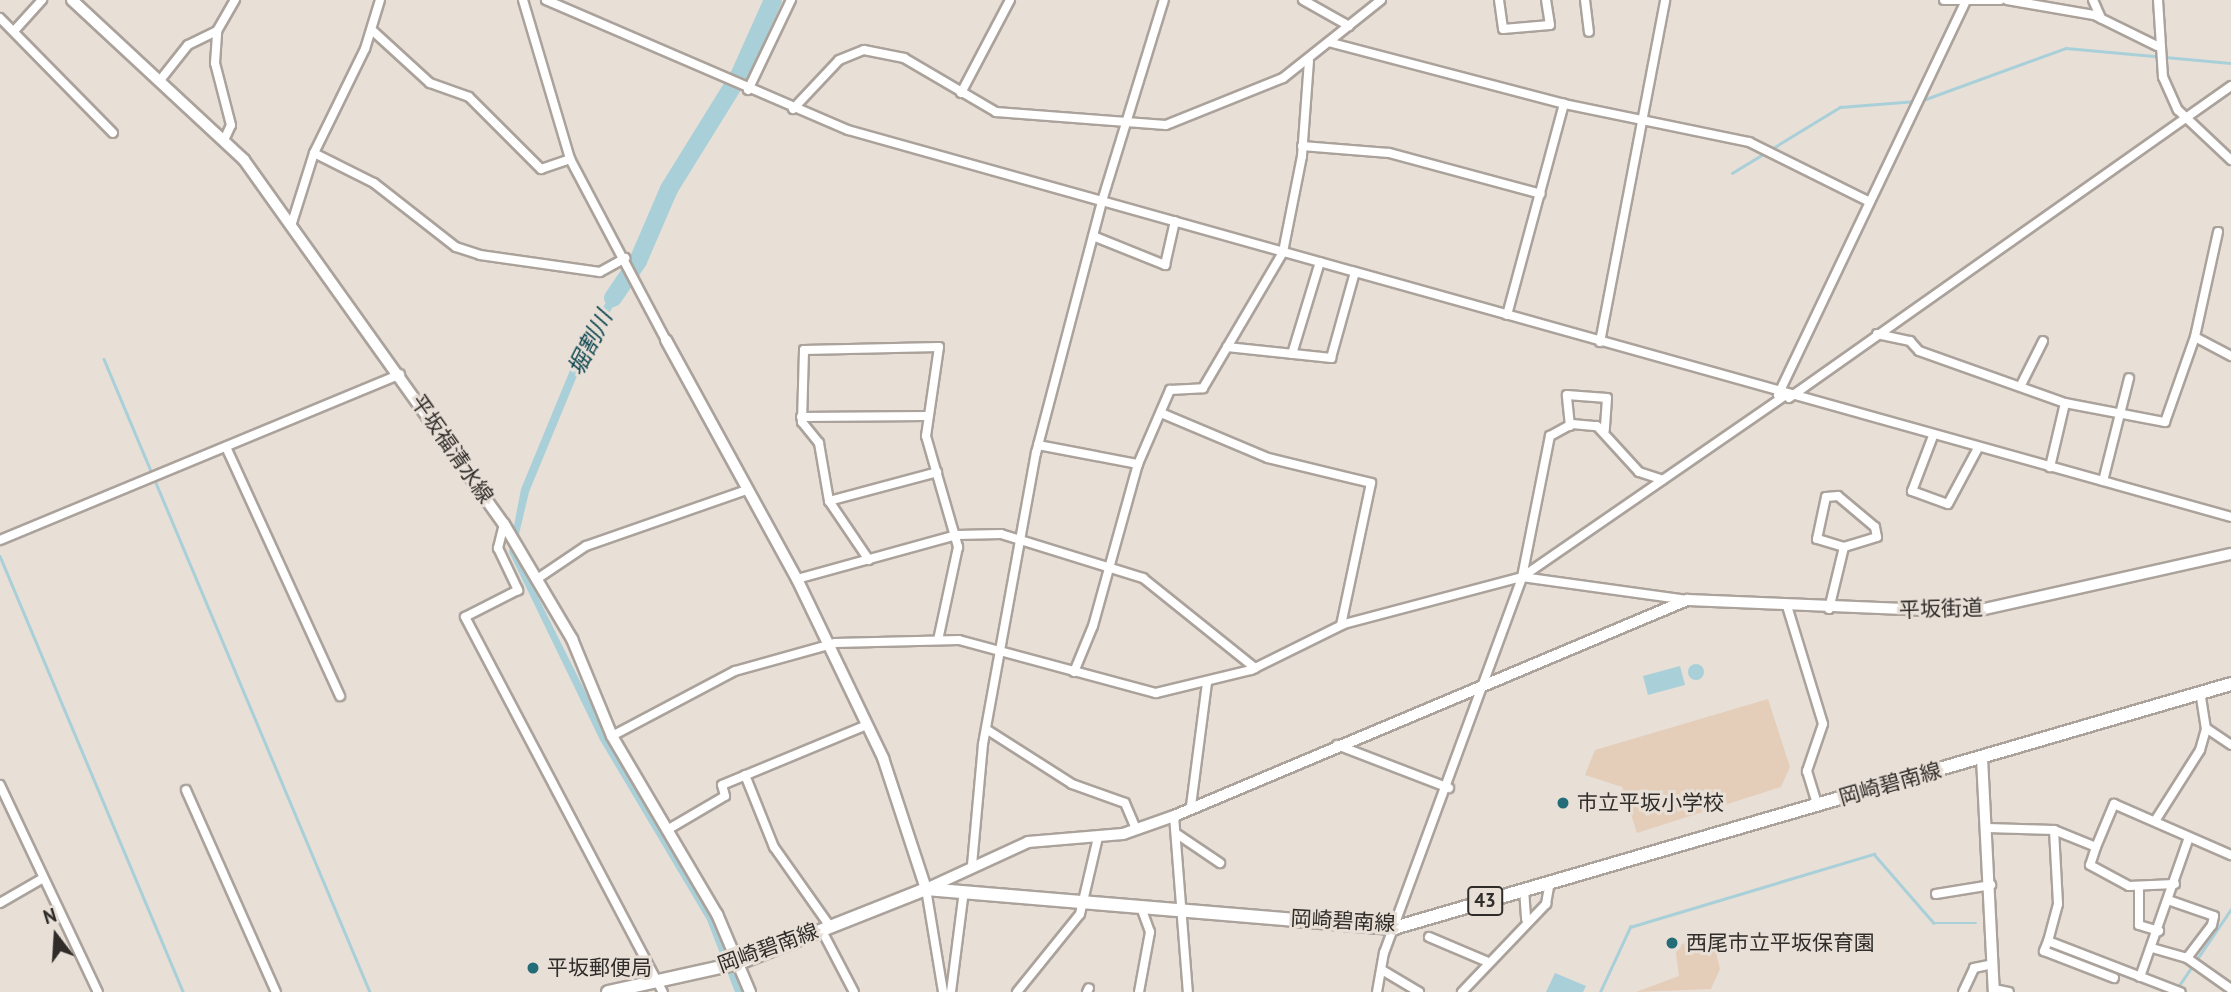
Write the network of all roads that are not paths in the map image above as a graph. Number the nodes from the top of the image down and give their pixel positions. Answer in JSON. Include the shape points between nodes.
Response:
{"nodes":[{"id":1,"x":42,"y":0,"type":"edge"},
{"id":2,"x":72,"y":0,"type":"edge"},
{"id":3,"x":235,"y":0,"type":"edge"},
{"id":4,"x":380,"y":0,"type":"edge"},
{"id":5,"x":523,"y":0,"type":"edge"},
{"id":6,"x":546,"y":0,"type":"edge"},
{"id":7,"x":790,"y":0,"type":"edge"},
{"id":8,"x":1010,"y":0,"type":"edge"},
{"id":9,"x":1164,"y":0,"type":"edge"},
{"id":10,"x":1303,"y":0,"type":"edge"},
{"id":11,"x":1381,"y":0,"type":"edge"},
{"id":12,"x":1499,"y":0,"type":"edge"},
{"id":13,"x":1546,"y":0,"type":"edge"},
{"id":14,"x":1585,"y":0,"type":"edge"},
{"id":15,"x":1665,"y":0,"type":"edge"},
{"id":16,"x":1944,"y":0,"type":"edge"},
{"id":17,"x":2000,"y":0,"type":"edge"},
{"id":18,"x":2007,"y":0,"type":"edge"},
{"id":19,"x":2093,"y":0,"type":"edge"},
{"id":20,"x":2158,"y":0,"type":"edge"},
{"id":21,"x":1966,"y":1,"type":"edge"},
{"id":22,"x":0,"y":18,"type":"edge"},
{"id":23,"x":2101,"y":18,"type":"junction"},
{"id":24,"x":1349,"y":26,"type":"junction"},
{"id":25,"x":14,"y":31,"type":"junction"},
{"id":26,"x":217,"y":31,"type":"junction"},
{"id":27,"x":373,"y":31,"type":"junction"},
{"id":28,"x":1589,"y":32,"type":"dead end"},
{"id":29,"x":1332,"y":43,"type":"junction"},
{"id":30,"x":2157,"y":46,"type":"junction"},
{"id":31,"x":1309,"y":61,"type":"junction"},
{"id":32,"x":161,"y":79,"type":"junction"},
{"id":33,"x":2231,"y":86,"type":"edge"},
{"id":34,"x":748,"y":90,"type":"junction"},
{"id":35,"x":961,"y":93,"type":"junction"},
{"id":36,"x":1564,"y":104,"type":"junction"},
{"id":37,"x":793,"y":109,"type":"junction"},
{"id":38,"x":2188,"y":116,"type":"junction"},
{"id":39,"x":1639,"y":119,"type":"junction"},
{"id":40,"x":1125,"y":120,"type":"junction"},
{"id":41,"x":113,"y":133,"type":"dead end"},
{"id":42,"x":225,"y":138,"type":"junction"},
{"id":43,"x":1302,"y":146,"type":"junction"},
{"id":44,"x":314,"y":153,"type":"junction"},
{"id":45,"x":570,"y":159,"type":"junction"},
{"id":46,"x":2231,"y":160,"type":"edge"},
{"id":47,"x":1541,"y":194,"type":"junction"},
{"id":48,"x":1102,"y":201,"type":"junction"},
{"id":49,"x":1868,"y":201,"type":"junction"},
{"id":50,"x":1175,"y":221,"type":"junction"},
{"id":51,"x":291,"y":226,"type":"junction"},
{"id":52,"x":2218,"y":232,"type":"dead end"},
{"id":53,"x":1093,"y":236,"type":"junction"},
{"id":54,"x":1283,"y":252,"type":"junction"},
{"id":55,"x":625,"y":258,"type":"junction"},
{"id":56,"x":1320,"y":262,"type":"junction"},
{"id":57,"x":1355,"y":272,"type":"junction"},
{"id":58,"x":1507,"y":315,"type":"junction"},
{"id":59,"x":1877,"y":334,"type":"junction"},
{"id":60,"x":2195,"y":338,"type":"junction"},
{"id":61,"x":666,"y":340,"type":"joint"},
{"id":62,"x":2043,"y":341,"type":"dead end"},
{"id":63,"x":1600,"y":342,"type":"junction"},
{"id":64,"x":1227,"y":347,"type":"junction"},
{"id":65,"x":1292,"y":354,"type":"junction"},
{"id":66,"x":2231,"y":356,"type":"edge"},
{"id":67,"x":400,"y":374,"type":"junction"},
{"id":68,"x":2129,"y":378,"type":"dead end"},
{"id":69,"x":2021,"y":385,"type":"junction"},
{"id":70,"x":1783,"y":396,"type":"junction"},
{"id":71,"x":2065,"y":403,"type":"junction"},
{"id":72,"x":1161,"y":413,"type":"junction"},
{"id":73,"x":2120,"y":413,"type":"junction"},
{"id":74,"x":927,"y":416,"type":"junction"},
{"id":75,"x":801,"y":417,"type":"junction"},
{"id":76,"x":1570,"y":426,"type":"junction"},
{"id":77,"x":1605,"y":430,"type":"junction"},
{"id":78,"x":1933,"y":436,"type":"junction"},
{"id":79,"x":1038,"y":445,"type":"junction"},
{"id":80,"x":226,"y":447,"type":"junction"},
{"id":81,"x":1978,"y":448,"type":"junction"},
{"id":82,"x":1138,"y":464,"type":"junction"},
{"id":83,"x":2050,"y":467,"type":"junction"},
{"id":84,"x":937,"y":472,"type":"junction"},
{"id":85,"x":1663,"y":481,"type":"junction"},
{"id":86,"x":2103,"y":481,"type":"junction"},
{"id":87,"x":747,"y":490,"type":"junction"},
{"id":88,"x":829,"y":500,"type":"junction"},
{"id":89,"x":2231,"y":517,"type":"edge"},
{"id":90,"x":504,"y":524,"type":"junction"},
{"id":91,"x":957,"y":535,"type":"junction"},
{"id":92,"x":0,"y":540,"type":"edge"},
{"id":93,"x":1019,"y":541,"type":"junction"},
{"id":94,"x":1844,"y":547,"type":"junction"},
{"id":95,"x":2231,"y":554,"type":"edge"},
{"id":96,"x":869,"y":559,"type":"junction"},
{"id":97,"x":1110,"y":563,"type":"junction"},
{"id":98,"x":1522,"y":577,"type":"junction"},
{"id":99,"x":537,"y":579,"type":"junction"},
{"id":100,"x":797,"y":579,"type":"junction"},
{"id":101,"x":1687,"y":600,"type":"junction"},
{"id":102,"x":1787,"y":606,"type":"junction"},
{"id":103,"x":1829,"y":608,"type":"junction"},
{"id":104,"x":1341,"y":625,"type":"junction"},
{"id":105,"x":938,"y":640,"type":"junction"},
{"id":106,"x":828,"y":645,"type":"junction"},
{"id":107,"x":1002,"y":651,"type":"junction"},
{"id":108,"x":1255,"y":667,"type":"junction"},
{"id":109,"x":1074,"y":672,"type":"junction"},
{"id":110,"x":1485,"y":681,"type":"junction"},
{"id":111,"x":1208,"y":683,"type":"junction"},
{"id":112,"x":2231,"y":684,"type":"edge"},
{"id":113,"x":2200,"y":693,"type":"junction"},
{"id":114,"x":340,"y":696,"type":"dead end"},
{"id":115,"x":867,"y":725,"type":"junction"},
{"id":116,"x":2206,"y":728,"type":"junction"},
{"id":117,"x":986,"y":729,"type":"junction"},
{"id":118,"x":612,"y":736,"type":"junction"},
{"id":119,"x":2231,"y":745,"type":"edge"},
{"id":120,"x":1337,"y":746,"type":"junction"},
{"id":121,"x":1982,"y":758,"type":"junction"},
{"id":122,"x":745,"y":775,"type":"junction"},
{"id":123,"x":0,"y":785,"type":"edge"},
{"id":124,"x":1449,"y":788,"type":"junction"},
{"id":125,"x":186,"y":790,"type":"dead end"},
{"id":126,"x":1817,"y":804,"type":"junction"},
{"id":127,"x":1191,"y":806,"type":"junction"},
{"id":128,"x":1174,"y":816,"type":"junction"},
{"id":129,"x":2155,"y":821,"type":"junction"},
{"id":130,"x":1987,"y":828,"type":"junction"},
{"id":131,"x":1136,"y":829,"type":"junction"},
{"id":132,"x":667,"y":830,"type":"junction"},
{"id":133,"x":2054,"y":830,"type":"junction"},
{"id":134,"x":1177,"y":834,"type":"junction"},
{"id":135,"x":1098,"y":837,"type":"junction"},
{"id":136,"x":2189,"y":837,"type":"junction"},
{"id":137,"x":2096,"y":847,"type":"junction"},
{"id":138,"x":2231,"y":855,"type":"edge"},
{"id":139,"x":1220,"y":863,"type":"dead end"},
{"id":140,"x":972,"y":865,"type":"junction"},
{"id":141,"x":40,"y":880,"type":"junction"},
{"id":142,"x":1550,"y":882,"type":"junction"},
{"id":143,"x":2175,"y":884,"type":"junction"},
{"id":144,"x":1991,"y":885,"type":"junction"},
{"id":145,"x":2139,"y":887,"type":"junction"},
{"id":146,"x":926,"y":889,"type":"junction"},
{"id":147,"x":1524,"y":890,"type":"junction"},
{"id":148,"x":964,"y":891,"type":"junction"},
{"id":149,"x":1936,"y":894,"type":"dead end"},
{"id":150,"x":2171,"y":901,"type":"junction"},
{"id":151,"x":1083,"y":902,"type":"junction"},
{"id":152,"x":0,"y":903,"type":"edge"},
{"id":153,"x":1141,"y":907,"type":"junction"},
{"id":154,"x":1181,"y":911,"type":"junction"},
{"id":155,"x":1526,"y":919,"type":"junction"},
{"id":156,"x":825,"y":927,"type":"junction"},
{"id":157,"x":1394,"y":928,"type":"junction"},
{"id":158,"x":2159,"y":931,"type":"junction"},
{"id":159,"x":1429,"y":937,"type":"dead end"},
{"id":160,"x":2152,"y":948,"type":"junction"},
{"id":161,"x":2187,"y":958,"type":"junction"},
{"id":162,"x":1488,"y":962,"type":"junction"},
{"id":163,"x":734,"y":964,"type":"junction"},
{"id":164,"x":1993,"y":964,"type":"junction"},
{"id":165,"x":1382,"y":970,"type":"junction"},
{"id":166,"x":2140,"y":977,"type":"junction"},
{"id":167,"x":661,"y":987,"type":"edge"},
{"id":168,"x":645,"y":989,"type":"edge"},
{"id":169,"x":2231,"y":989,"type":"edge"},
{"id":170,"x":1994,"y":991,"type":"edge"},
{"id":171,"x":98,"y":992,"type":"edge"},
{"id":172,"x":276,"y":992,"type":"edge"},
{"id":173,"x":608,"y":992,"type":"edge"},
{"id":174,"x":750,"y":992,"type":"edge"},
{"id":175,"x":854,"y":992,"type":"edge"},
{"id":176,"x":943,"y":992,"type":"edge"},
{"id":177,"x":951,"y":992,"type":"edge"},
{"id":178,"x":1017,"y":992,"type":"edge"},
{"id":179,"x":1139,"y":992,"type":"edge"},
{"id":180,"x":1188,"y":992,"type":"edge"},
{"id":181,"x":1377,"y":992,"type":"edge"},
{"id":182,"x":1419,"y":992,"type":"edge"},
{"id":183,"x":1462,"y":992,"type":"edge"},
{"id":184,"x":1963,"y":992,"type":"edge"},
{"id":185,"x":2010,"y":992,"type":"edge"},
{"id":186,"x":2180,"y":992,"type":"edge"}],
"edges":[{"from":1,"to":25,"type":"street"},
{"from":2,"to":32,"type":"main road","name":"平坂福清水線"},
{"from":3,"to":26,"type":"street"},
{"from":4,"to":27,"type":"street"},
{"from":5,"to":45,"type":"street"},
{"from":6,"to":34,"type":"street"},
{"from":7,"to":34,"type":"street"},
{"from":8,"to":35,"type":"street"},
{"from":9,"to":40,"type":"street"},
{"from":10,"to":24,"type":"street"},
{"from":11,"to":24,"type":"street"},
{"from":12,"to":13,"type":"street","via":[[1503,29],[1550,25]]},
{"from":14,"to":28,"type":"street"},
{"from":15,"to":39,"type":"street"},
{"from":16,"to":21,"type":"street"},
{"from":17,"to":21,"type":"street"},
{"from":18,"to":23,"type":"street"},
{"from":19,"to":23,"type":"street"},
{"from":20,"to":30,"type":"street"},
{"from":21,"to":49,"type":"street"},
{"from":22,"to":25,"type":"street"},
{"from":23,"to":30,"type":"street"},
{"from":24,"to":29,"type":"street"},
{"from":25,"to":41,"type":"street"},
{"from":26,"to":32,"type":"street","via":[[188,45]]},
{"from":26,"to":42,"type":"street","via":[[215,63],[231,125]]},
{"from":27,"to":44,"type":"street"},
{"from":27,"to":45,"type":"street","via":[[430,83],[469,97],[541,169]]},
{"from":29,"to":31,"type":"street"},
{"from":29,"to":36,"type":"street"},
{"from":30,"to":38,"type":"street","via":[[2163,77]]},
{"from":31,"to":40,"type":"street","via":[[1214,109],[1166,125]]},
{"from":31,"to":43,"type":"street"},
{"from":32,"to":42,"type":"main road","name":"平坂福清水線"},
{"from":33,"to":38,"type":"street"},
{"from":34,"to":37,"type":"street"},
{"from":35,"to":37,"type":"street","via":[[904,58],[851,51]]},
{"from":35,"to":40,"type":"street","via":[[996,112]]},
{"from":36,"to":39,"type":"street"},
{"from":36,"to":47,"type":"street"},
{"from":37,"to":48,"type":"street"},
{"from":38,"to":46,"type":"street"},
{"from":38,"to":59,"type":"street"},
{"from":39,"to":49,"type":"street","via":[[1749,142]]},
{"from":39,"to":63,"type":"street"},
{"from":40,"to":48,"type":"street"},
{"from":42,"to":51,"type":"main road","name":"平坂福清水線"},
{"from":43,"to":47,"type":"street","via":[[1389,153]]},
{"from":43,"to":54,"type":"street"},
{"from":44,"to":51,"type":"street"},
{"from":44,"to":55,"type":"street","via":[[374,183],[456,247],[480,255],[600,272]]},
{"from":45,"to":55,"type":"street"},
{"from":47,"to":58,"type":"street"},
{"from":48,"to":50,"type":"street"},
{"from":48,"to":53,"type":"street"},
{"from":49,"to":70,"type":"street"},
{"from":50,"to":53,"type":"street","via":[[1166,265]]},
{"from":50,"to":54,"type":"street"},
{"from":51,"to":67,"type":"main road","name":"平坂福清水線"},
{"from":52,"to":60,"type":"street"},
{"from":53,"to":79,"type":"street"},
{"from":54,"to":56,"type":"street"},
{"from":54,"to":64,"type":"street"},
{"from":55,"to":61,"type":"street"},
{"from":56,"to":57,"type":"street"},
{"from":56,"to":65,"type":"street"},
{"from":57,"to":58,"type":"street"},
{"from":57,"to":65,"type":"street","via":[[1331,358]]},
{"from":58,"to":63,"type":"street"},
{"from":59,"to":69,"type":"street","via":[[1910,341],[1919,351]]},
{"from":59,"to":70,"type":"street"},
{"from":60,"to":66,"type":"street"},
{"from":60,"to":73,"type":"street","via":[[2165,422]]},
{"from":61,"to":87,"type":"street"},
{"from":62,"to":69,"type":"street"},
{"from":63,"to":70,"type":"street"},
{"from":64,"to":65,"type":"street"},
{"from":64,"to":72,"type":"street","via":[[1203,387],[1170,390]]},
{"from":67,"to":80,"type":"street"},
{"from":67,"to":90,"type":"main road","name":"平坂福清水線"},
{"from":68,"to":73,"type":"street"},
{"from":69,"to":71,"type":"street"},
{"from":70,"to":78,"type":"street"},
{"from":70,"to":85,"type":"street"},
{"from":71,"to":73,"type":"street"},
{"from":71,"to":83,"type":"street"},
{"from":72,"to":82,"type":"street"},
{"from":72,"to":104,"type":"street","via":[[1268,458],[1371,484]]},
{"from":73,"to":86,"type":"street"},
{"from":74,"to":75,"type":"street"},
{"from":74,"to":75,"type":"street","via":[[939,347],[804,350]]},
{"from":74,"to":84,"type":"street"},
{"from":75,"to":88,"type":"street","via":[[819,443]]},
{"from":76,"to":77,"type":"street"},
{"from":76,"to":77,"type":"street","via":[[1567,395],[1607,398]]},
{"from":76,"to":98,"type":"street","via":[[1550,436]]},
{"from":77,"to":85,"type":"street","via":[[1639,471]]},
{"from":78,"to":81,"type":"street"},
{"from":78,"to":81,"type":"street","via":[[1912,491],[1948,504]]},
{"from":79,"to":82,"type":"street"},
{"from":79,"to":93,"type":"street"},
{"from":80,"to":92,"type":"street"},
{"from":80,"to":114,"type":"street"},
{"from":81,"to":83,"type":"street"},
{"from":82,"to":97,"type":"street"},
{"from":83,"to":86,"type":"street"},
{"from":84,"to":88,"type":"street"},
{"from":84,"to":91,"type":"street"},
{"from":85,"to":98,"type":"street"},
{"from":86,"to":89,"type":"street"},
{"from":87,"to":99,"type":"street","via":[[586,546]]},
{"from":87,"to":100,"type":"street"},
{"from":88,"to":96,"type":"street"},
{"from":90,"to":99,"type":"main road","name":"平坂福清水線"},
{"from":90,"to":167,"type":"street","via":[[498,548],[518,590],[465,617]]},
{"from":91,"to":93,"type":"street","via":[[977,530]]},
{"from":91,"to":96,"type":"street"},
{"from":91,"to":105,"type":"street"},
{"from":93,"to":97,"type":"street"},
{"from":93,"to":107,"type":"street"},
{"from":94,"to":94,"type":"street","via":[[1817,539],[1826,496],[1838,496],[1875,527],[1877,537]]},
{"from":94,"to":103,"type":"street"},
{"from":95,"to":103,"type":"street","name":"平坂街道","via":[[1971,612]]},
{"from":96,"to":100,"type":"street"},
{"from":97,"to":108,"type":"street","via":[[1151,584]]},
{"from":97,"to":109,"type":"street"},
{"from":98,"to":101,"type":"street"},
{"from":98,"to":104,"type":"street"},
{"from":98,"to":110,"type":"street"},
{"from":99,"to":118,"type":"main road","name":"平坂福清水線","via":[[572,639]]},
{"from":100,"to":106,"type":"street"},
{"from":101,"to":102,"type":"street","name":"平坂街道"},
{"from":101,"to":110,"type":"street"},
{"from":102,"to":103,"type":"street","name":"平坂街道"},
{"from":102,"to":126,"type":"street","via":[[1823,724],[1807,771]]},
{"from":104,"to":108,"type":"street"},
{"from":105,"to":106,"type":"street"},
{"from":105,"to":107,"type":"street"},
{"from":106,"to":115,"type":"street"},
{"from":106,"to":118,"type":"street","via":[[735,671]]},
{"from":107,"to":109,"type":"street"},
{"from":107,"to":117,"type":"street"},
{"from":108,"to":111,"type":"street"},
{"from":109,"to":111,"type":"street","via":[[1156,693]]},
{"from":110,"to":120,"type":"street"},
{"from":110,"to":124,"type":"street"},
{"from":111,"to":127,"type":"street"},
{"from":112,"to":113,"type":"main road","name":"岡崎碧南線","number":"43"},
{"from":113,"to":116,"type":"street"},
{"from":113,"to":121,"type":"main road","name":"岡崎碧南線","number":"43"},
{"from":115,"to":122,"type":"street"},
{"from":115,"to":146,"type":"street"},
{"from":116,"to":119,"type":"street"},
{"from":116,"to":129,"type":"street","via":[[2194,767]]},
{"from":117,"to":131,"type":"street","via":[[1072,784],[1125,803]]},
{"from":117,"to":140,"type":"street"},
{"from":118,"to":132,"type":"main road","name":"平坂福清水線"},
{"from":120,"to":124,"type":"street"},
{"from":120,"to":127,"type":"street"},
{"from":121,"to":126,"type":"main road","name":"岡崎碧南線","number":"43"},
{"from":121,"to":130,"type":"street"},
{"from":122,"to":132,"type":"street","via":[[722,785],[724,796],[713,804]]},
{"from":122,"to":156,"type":"street","via":[[774,847]]},
{"from":123,"to":141,"type":"street"},
{"from":124,"to":157,"type":"street"},
{"from":125,"to":172,"type":"street"},
{"from":126,"to":142,"type":"main road","name":"岡崎碧南線","number":"43"},
{"from":127,"to":128,"type":"street"},
{"from":128,"to":131,"type":"street"},
{"from":128,"to":134,"type":"street"},
{"from":129,"to":136,"type":"street"},
{"from":129,"to":137,"type":"street","via":[[2114,804]]},
{"from":130,"to":133,"type":"street"},
{"from":130,"to":144,"type":"street"},
{"from":131,"to":135,"type":"street"},
{"from":132,"to":163,"type":"main road","name":"平坂福清水線"},
{"from":133,"to":137,"type":"street"},
{"from":133,"to":166,"type":"street","via":[[2058,904],[2047,944],[2109,972]]},
{"from":134,"to":139,"type":"street"},
{"from":134,"to":154,"type":"street"},
{"from":135,"to":140,"type":"street","via":[[1028,842]]},
{"from":135,"to":151,"type":"street"},
{"from":136,"to":138,"type":"street"},
{"from":136,"to":143,"type":"street"},
{"from":137,"to":145,"type":"street","via":[[2090,865]]},
{"from":140,"to":146,"type":"street"},
{"from":141,"to":152,"type":"street"},
{"from":141,"to":171,"type":"street"},
{"from":142,"to":147,"type":"main road","name":"岡崎碧南線","number":"43"},
{"from":142,"to":155,"type":"street","via":[[1546,904]]},
{"from":143,"to":145,"type":"street"},
{"from":143,"to":150,"type":"street"},
{"from":144,"to":149,"type":"street"},
{"from":144,"to":164,"type":"street"},
{"from":145,"to":158,"type":"street","via":[[2138,925]]},
{"from":146,"to":148,"type":"main road","name":"岡崎碧南線","number":"43"},
{"from":146,"to":156,"type":"main road","name":"岡崎碧南線","number":"43"},
{"from":146,"to":176,"type":"street"},
{"from":147,"to":155,"type":"street"},
{"from":147,"to":157,"type":"main road","name":"岡崎碧南線","number":"43"},
{"from":148,"to":151,"type":"main road","name":"岡崎碧南線","number":"43"},
{"from":148,"to":177,"type":"street"},
{"from":150,"to":158,"type":"street"},
{"from":150,"to":161,"type":"street","via":[[2214,916]]},
{"from":151,"to":153,"type":"main road","name":"岡崎碧南線","number":"43"},
{"from":151,"to":178,"type":"street","via":[[1073,926]]},
{"from":153,"to":154,"type":"main road","name":"岡崎碧南線","number":"43"},
{"from":153,"to":179,"type":"street","via":[[1150,932]]},
{"from":154,"to":157,"type":"main road","name":"岡崎碧南線","number":"43"},
{"from":154,"to":180,"type":"street"},
{"from":155,"to":162,"type":"street"},
{"from":156,"to":163,"type":"main road","name":"岡崎碧南線","number":"43"},
{"from":156,"to":175,"type":"street"},
{"from":157,"to":165,"type":"street"},
{"from":158,"to":160,"type":"street"},
{"from":159,"to":162,"type":"street"},
{"from":160,"to":161,"type":"street"},
{"from":160,"to":166,"type":"street"},
{"from":161,"to":169,"type":"street"},
{"from":162,"to":183,"type":"street"},
{"from":163,"to":167,"type":"main road","name":"岡崎碧南線","number":"43"},
{"from":163,"to":174,"type":"main road","name":"平坂福清水線"},
{"from":164,"to":170,"type":"street"},
{"from":164,"to":184,"type":"street","via":[[1974,968]]},
{"from":165,"to":181,"type":"street"},
{"from":165,"to":182,"type":"street"},
{"from":166,"to":186,"type":"street"},
{"from":167,"to":168,"type":"main road","name":"岡崎碧南線","number":"43"},
{"from":168,"to":173,"type":"main road","name":"岡崎碧南線","number":"43"},
{"from":170,"to":185,"type":"street"}]}
